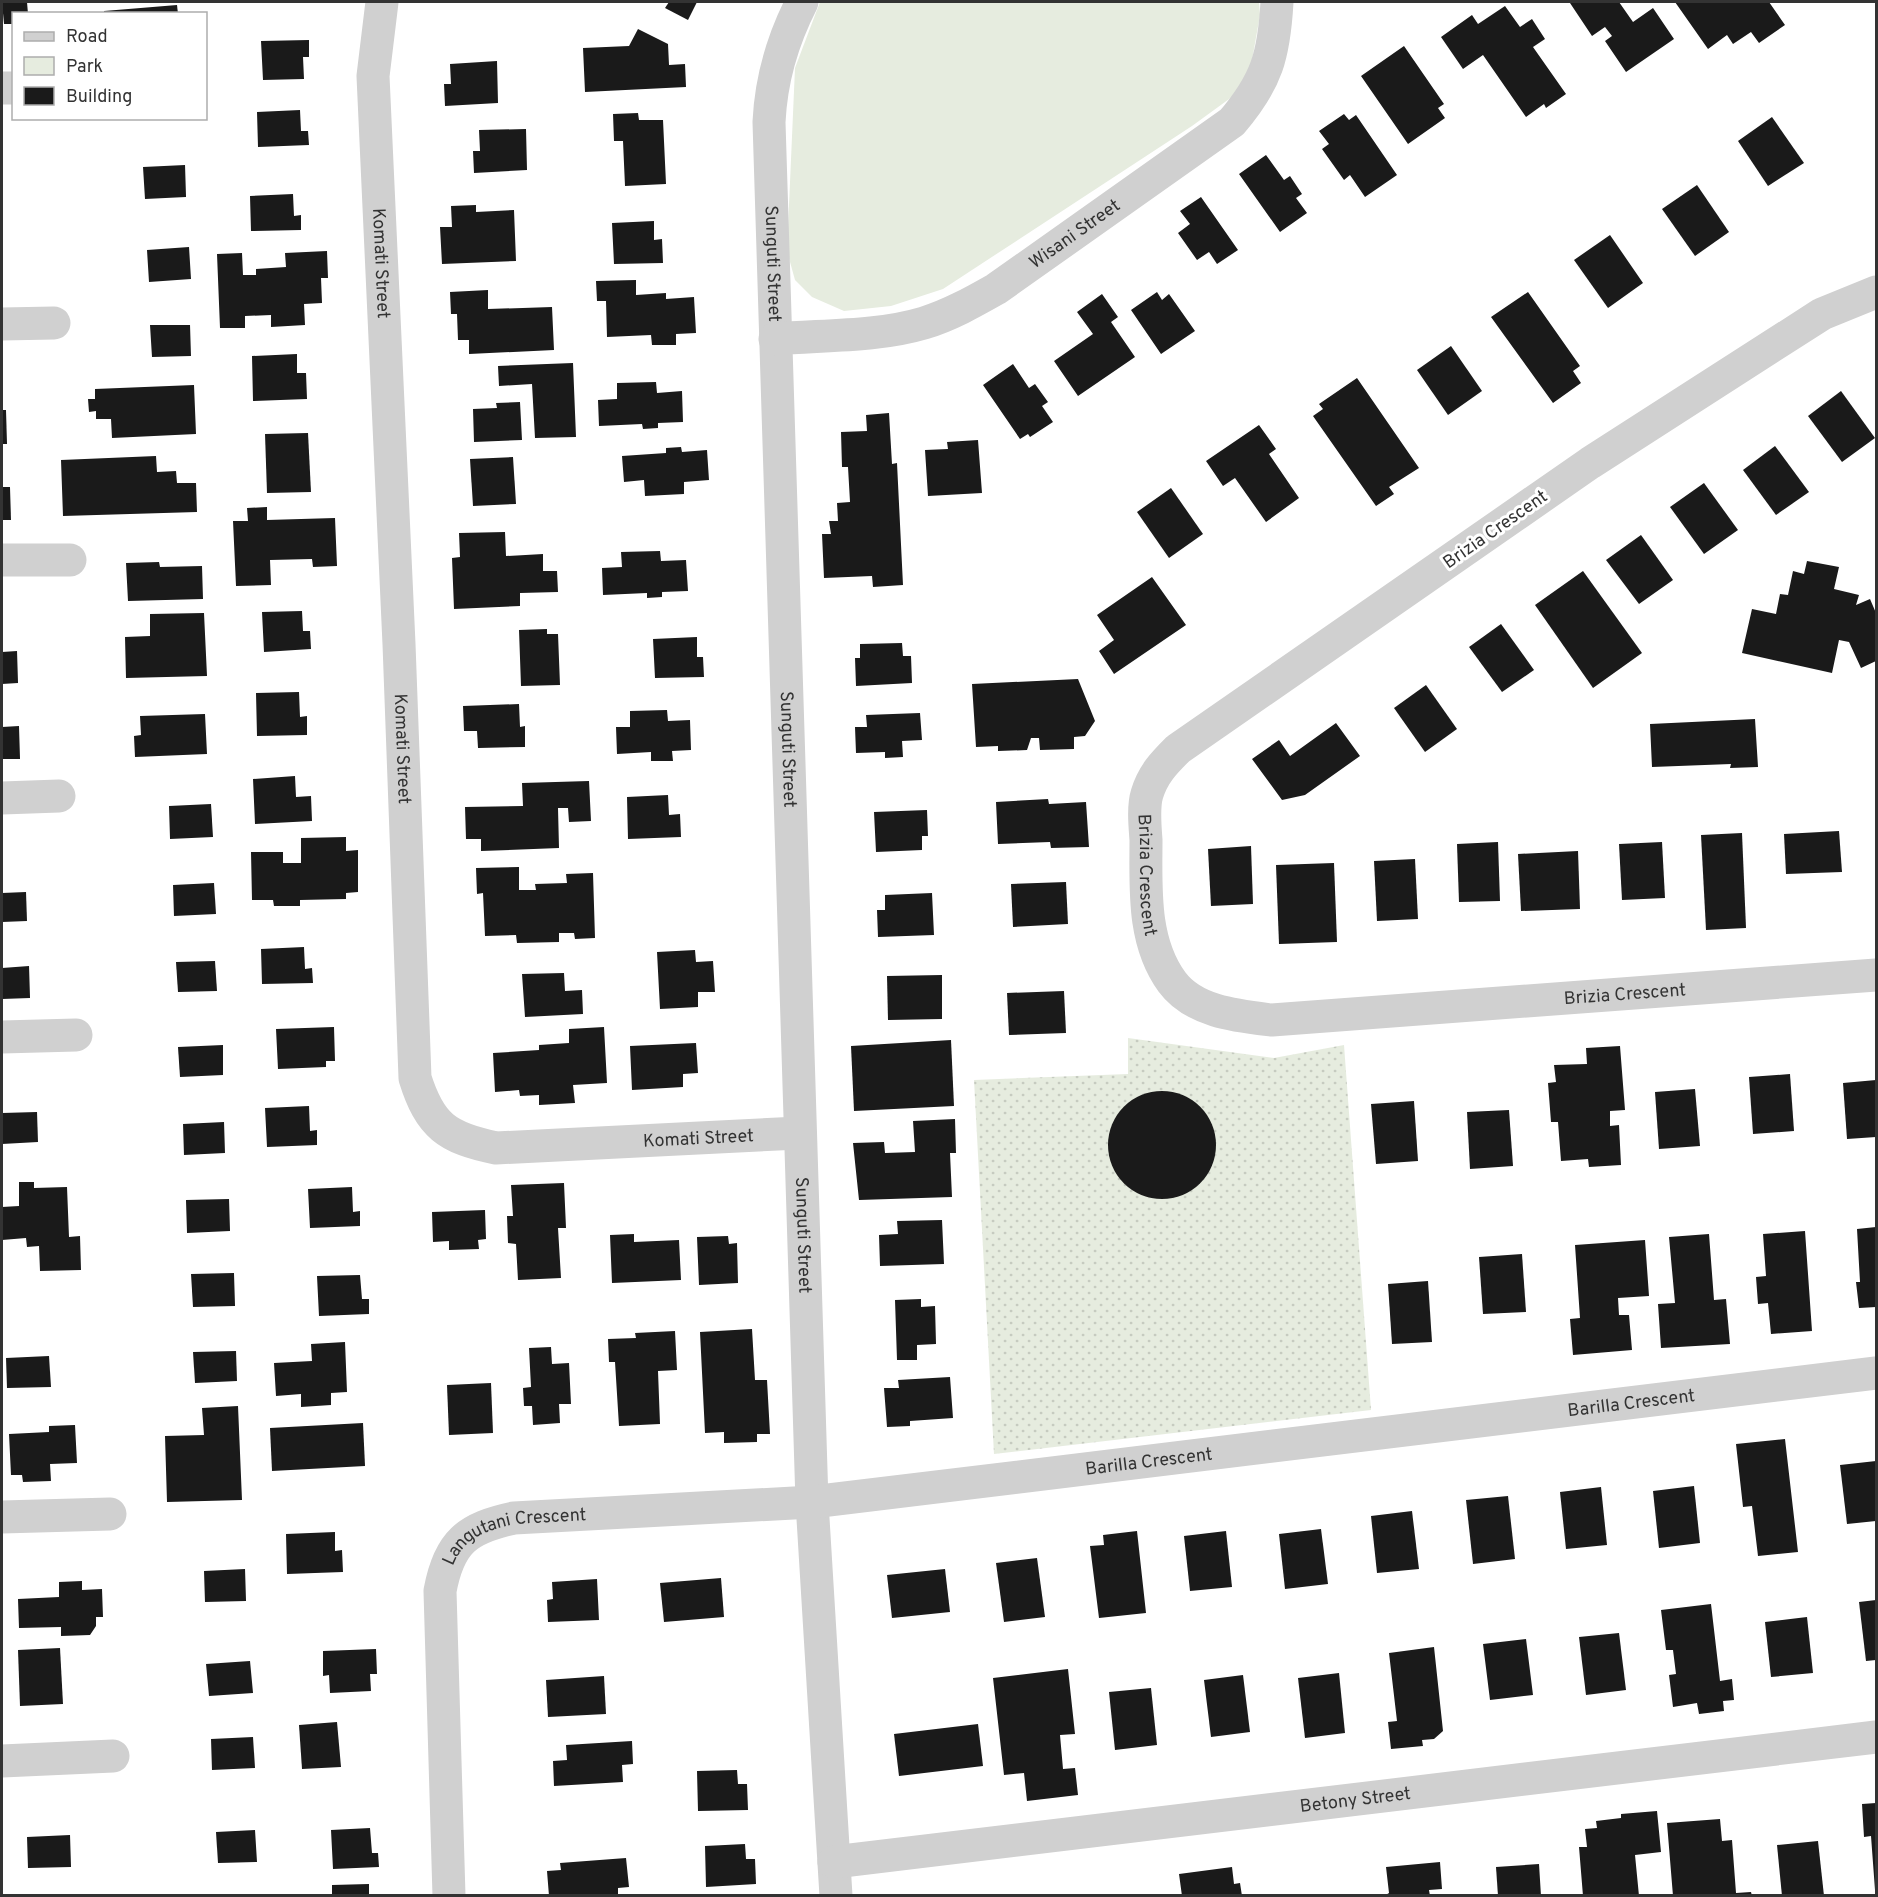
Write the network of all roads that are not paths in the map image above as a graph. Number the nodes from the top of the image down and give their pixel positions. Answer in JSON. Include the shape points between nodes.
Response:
{"nodes":[{"id":1,"x":382,"y":2,"type":"edge"},
{"id":2,"x":802,"y":2,"type":"edge"},
{"id":3,"x":1277,"y":2,"type":"edge"},
{"id":4,"x":1876,"y":292,"type":"edge"},
{"id":5,"x":54,"y":323,"type":"dead end"},
{"id":6,"x":2,"y":324,"type":"edge"},
{"id":7,"x":775,"y":339,"type":"junction"},
{"id":8,"x":2,"y":560,"type":"edge"},
{"id":9,"x":70,"y":560,"type":"dead end"},
{"id":10,"x":59,"y":796,"type":"dead end"},
{"id":11,"x":2,"y":798,"type":"edge"},
{"id":12,"x":1876,"y":975,"type":"edge"},
{"id":13,"x":76,"y":1035,"type":"dead end"},
{"id":14,"x":2,"y":1037,"type":"edge"},
{"id":15,"x":799,"y":1133,"type":"junction"},
{"id":16,"x":1876,"y":1373,"type":"edge"},
{"id":17,"x":812,"y":1502,"type":"junction"},
{"id":18,"x":110,"y":1514,"type":"dead end"},
{"id":19,"x":2,"y":1517,"type":"edge"},
{"id":20,"x":1876,"y":1737,"type":"edge"},
{"id":21,"x":113,"y":1756,"type":"dead end"},
{"id":22,"x":2,"y":1761,"type":"edge"},
{"id":23,"x":834,"y":1862,"type":"junction"},
{"id":24,"x":449,"y":1896,"type":"edge"},
{"id":25,"x":836,"y":1896,"type":"edge"}],
"edges":[{"from":1,"to":15,"type":"street","name":"Komati Street","via":[[373,76],[415,1078],[424,1107],[465,1142],[496,1148]]},
{"from":2,"to":7,"type":"street","name":"Sunguti Street","via":[[771,90]]},
{"from":3,"to":7,"type":"street","name":"Wisani Street","via":[[1268,68],[1253,98],[1232,122],[996,289],[923,323],[874,332]]},
{"from":4,"to":12,"type":"street","name":"Brizia Crescent","via":[[1822,314],[1590,463],[1178,749],[1158,768],[1146,796],[1146,903],[1153,945],[1172,983],[1200,1004],[1235,1016],[1272,1020]]},
{"from":5,"to":6,"type":"street"},
{"from":7,"to":15,"type":"street","name":"Sunguti Street"},
{"from":8,"to":9,"type":"street"},
{"from":10,"to":11,"type":"street"},
{"from":13,"to":14,"type":"street"},
{"from":15,"to":17,"type":"street","name":"Sunguti Street"},
{"from":16,"to":17,"type":"street","name":"Barilla Crescent"},
{"from":17,"to":23,"type":"street"},
{"from":17,"to":24,"type":"street","name":"Langutani Crescent","via":[[514,1518],[484,1525],[457,1546],[450,1554],[440,1591]]},
{"from":18,"to":19,"type":"street"},
{"from":20,"to":23,"type":"street","name":"Betony Street"},
{"from":21,"to":22,"type":"street"},
{"from":23,"to":25,"type":"street"}]}
